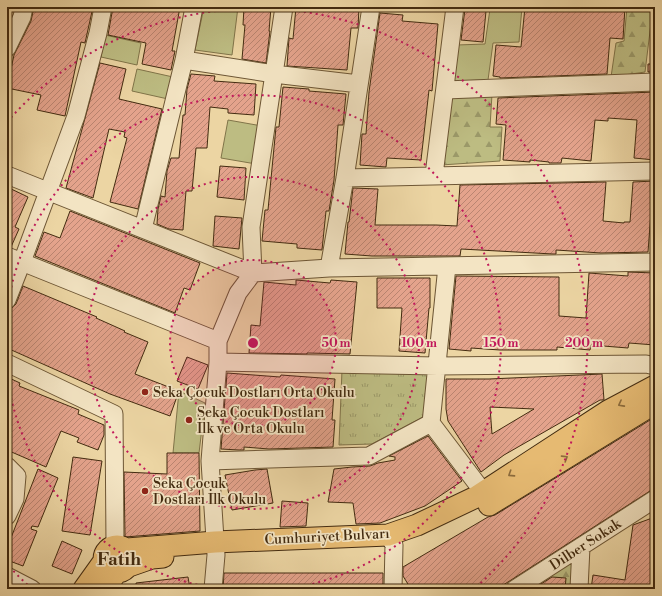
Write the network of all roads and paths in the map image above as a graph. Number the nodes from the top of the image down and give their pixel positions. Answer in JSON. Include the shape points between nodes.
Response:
{"nodes":[{"id":1,"x":103,"y":7,"type":"edge"},
{"id":2,"x":194,"y":7,"type":"edge"},
{"id":3,"x":284,"y":7,"type":"edge"},
{"id":4,"x":371,"y":7,"type":"edge"},
{"id":5,"x":455,"y":7,"type":"edge"},
{"id":6,"x":18,"y":13,"type":"edge"},
{"id":7,"x":7,"y":48,"type":"edge"},
{"id":8,"x":184,"y":60,"type":"junction"},
{"id":9,"x":274,"y":74,"type":"junction"},
{"id":10,"x":655,"y":82,"type":"edge"},
{"id":11,"x":359,"y":84,"type":"junction"},
{"id":12,"x":445,"y":90,"type":"junction"},
{"id":13,"x":655,"y":171,"type":"edge"},
{"id":14,"x":434,"y":175,"type":"junction"},
{"id":15,"x":7,"y":176,"type":"edge"},
{"id":16,"x":345,"y":178,"type":"junction"},
{"id":17,"x":48,"y":191,"type":"junction"},
{"id":18,"x":143,"y":228,"type":"junction"},
{"id":19,"x":15,"y":259,"type":"edge"},
{"id":20,"x":655,"y":262,"type":"edge"},
{"id":21,"x":447,"y":266,"type":"junction"},
{"id":22,"x":329,"y":268,"type":"junction"},
{"id":23,"x":253,"y":273,"type":"junction"},
{"id":24,"x":7,"y":300,"type":"edge"},
{"id":25,"x":218,"y":341,"type":"junction"},
{"id":26,"x":218,"y":362,"type":"junction"},
{"id":27,"x":7,"y":363,"type":"edge"},
{"id":28,"x":438,"y":366,"type":"junction"},
{"id":29,"x":655,"y":366,"type":"edge"},
{"id":30,"x":655,"y":386,"type":"edge"},
{"id":31,"x":655,"y":403,"type":"edge"},
{"id":32,"x":431,"y":423,"type":"junction"},
{"id":33,"x":210,"y":461,"type":"junction"},
{"id":34,"x":7,"y":466,"type":"edge"},
{"id":35,"x":487,"y":498,"type":"junction"},
{"id":36,"x":655,"y":499,"type":"edge"},
{"id":37,"x":7,"y":516,"type":"edge"},
{"id":38,"x":391,"y":540,"type":"junction"},
{"id":39,"x":581,"y":546,"type":"junction"},
{"id":40,"x":215,"y":548,"type":"junction"},
{"id":41,"x":118,"y":559,"type":"junction"},
{"id":42,"x":7,"y":576,"type":"edge"},
{"id":43,"x":32,"y":589,"type":"edge"},
{"id":44,"x":84,"y":589,"type":"edge"},
{"id":45,"x":104,"y":589,"type":"edge"},
{"id":46,"x":213,"y":589,"type":"edge"},
{"id":47,"x":393,"y":589,"type":"edge"},
{"id":48,"x":515,"y":589,"type":"edge"},
{"id":49,"x":580,"y":589,"type":"edge"}],
"edges":[{"from":1,"to":17,"type":"street","via":[[76,116]]},
{"from":2,"to":8,"type":"street"},
{"from":3,"to":9,"type":"street"},
{"from":4,"to":11,"type":"street"},
{"from":5,"to":12,"type":"street"},
{"from":6,"to":7,"type":"street"},
{"from":8,"to":9,"type":"street"},
{"from":8,"to":18,"type":"street"},
{"from":9,"to":11,"type":"street"},
{"from":9,"to":23,"type":"street","via":[[251,227]]},
{"from":10,"to":12,"type":"street"},
{"from":11,"to":16,"type":"street"},
{"from":12,"to":14,"type":"street"},
{"from":13,"to":14,"type":"street"},
{"from":14,"to":16,"type":"street"},
{"from":15,"to":17,"type":"street"},
{"from":16,"to":22,"type":"street"},
{"from":17,"to":18,"type":"street"},
{"from":17,"to":19,"type":"street"},
{"from":18,"to":23,"type":"street"},
{"from":19,"to":24,"type":"street"},
{"from":19,"to":25,"type":"street"},
{"from":20,"to":21,"type":"street"},
{"from":21,"to":22,"type":"street"},
{"from":21,"to":28,"type":"street"},
{"from":22,"to":23,"type":"street"},
{"from":23,"to":25,"type":"street","via":[[238,293]]},
{"from":25,"to":26,"type":"street"},
{"from":26,"to":28,"type":"street"},
{"from":26,"to":33,"type":"street"},
{"from":27,"to":41,"type":"street","via":[[114,414]]},
{"from":28,"to":29,"type":"street"},
{"from":28,"to":32,"type":"street"},
{"from":30,"to":35,"type":"main road","name":"Cumhuriyet Bulvarı","one_way":true,"via":[[608,411]]},
{"from":35,"to":31,"type":"main road","name":"Cumhuriyet Bulvarı","one_way":true},
{"from":32,"to":33,"type":"street","via":[[369,456]]},
{"from":32,"to":35,"type":"street"},
{"from":33,"to":40,"type":"street"},
{"from":34,"to":37,"type":"street","via":[[17,476],[15,499]]},
{"from":35,"to":38,"type":"main road","name":"Cumhuriyet Bulvarı","via":[[417,525]]},
{"from":36,"to":39,"type":"street","name":"Dilber Sokak"},
{"from":38,"to":40,"type":"main road","name":"Cumhuriyet Bulvarı"},
{"from":38,"to":47,"type":"street"},
{"from":39,"to":48,"type":"street","name":"Dilber Sokak"},
{"from":39,"to":49,"type":"street"},
{"from":40,"to":41,"type":"main road","name":"Cumhuriyet Bulvarı"},
{"from":40,"to":46,"type":"street"},
{"from":41,"to":44,"type":"main road"},
{"from":41,"to":45,"type":"main road"},
{"from":42,"to":43,"type":"street"}]}
